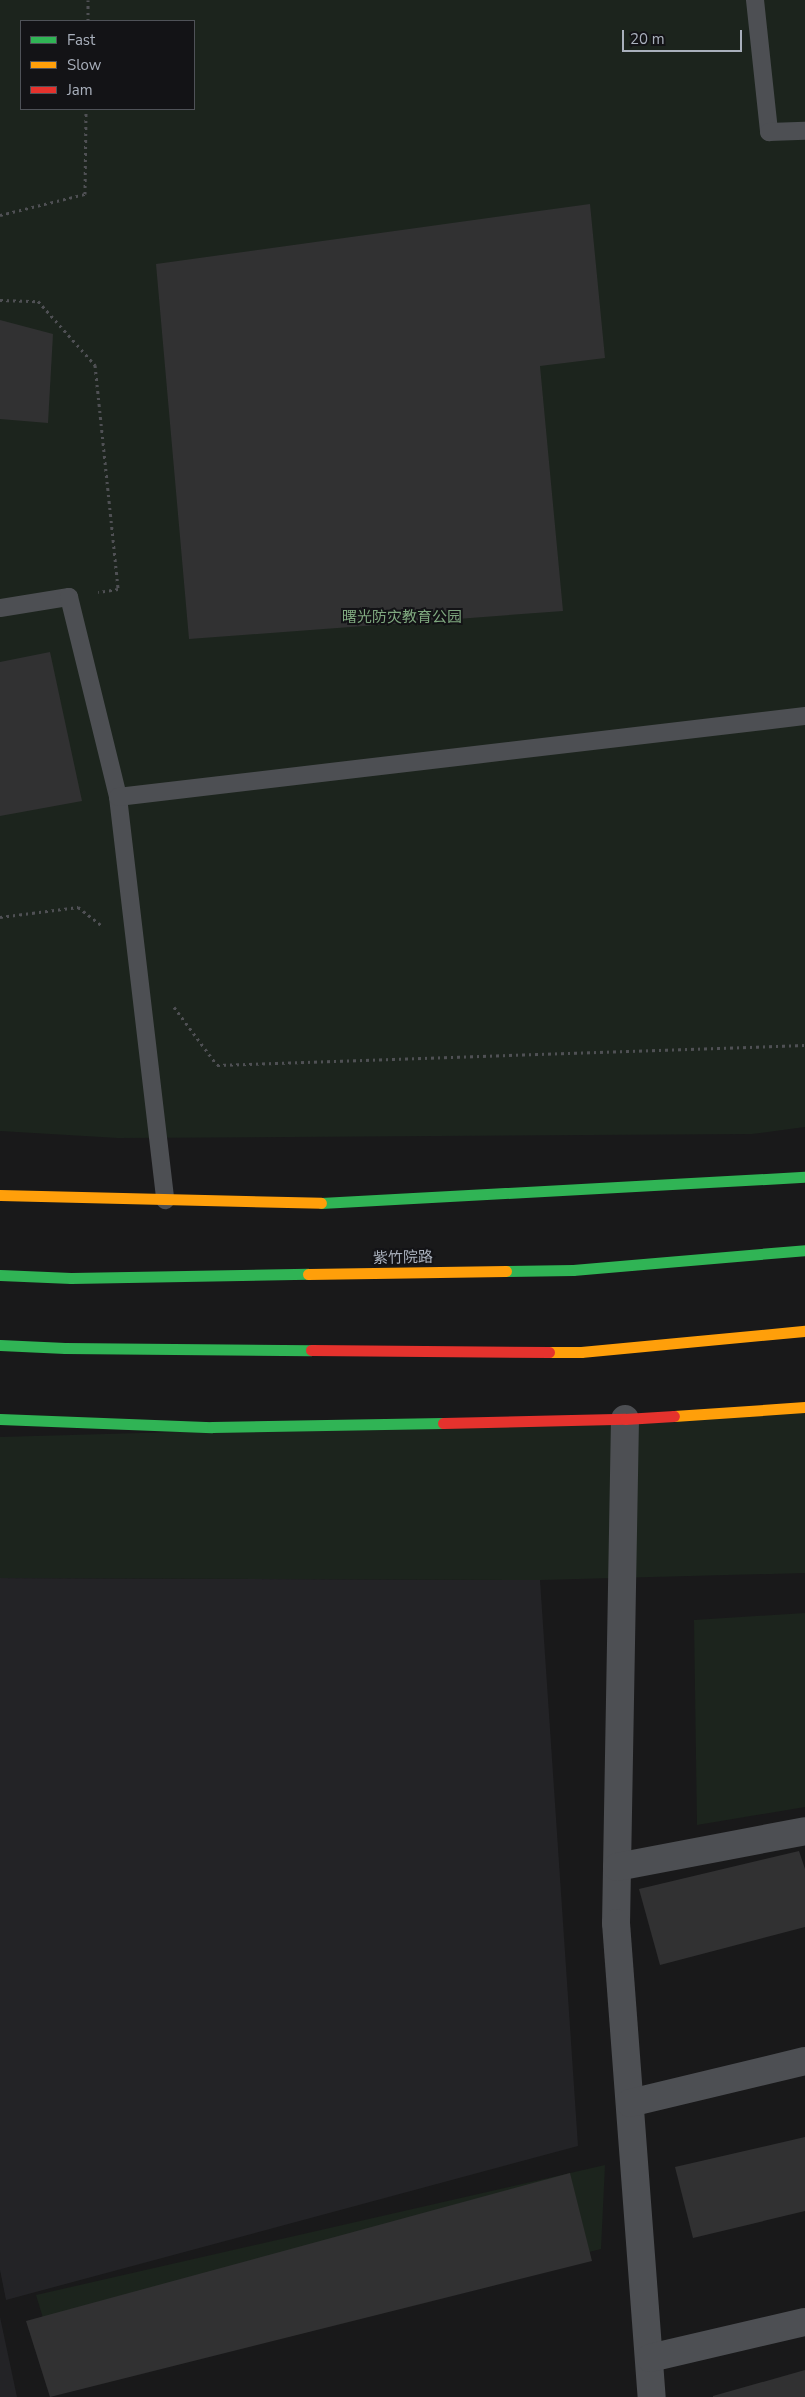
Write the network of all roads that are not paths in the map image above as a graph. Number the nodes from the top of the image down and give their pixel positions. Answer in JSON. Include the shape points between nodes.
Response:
{"nodes":[{"id":1,"x":755,"y":0,"type":"edge"},
{"id":2,"x":805,"y":131,"type":"edge"},
{"id":3,"x":0,"y":608,"type":"edge"},
{"id":4,"x":805,"y":716,"type":"edge"},
{"id":5,"x":118,"y":797,"type":"junction"},
{"id":6,"x":805,"y":1177,"type":"edge"},
{"id":7,"x":0,"y":1195,"type":"edge"},
{"id":8,"x":165,"y":1200,"type":"junction"},
{"id":9,"x":805,"y":1250,"type":"edge"},
{"id":10,"x":0,"y":1275,"type":"edge"},
{"id":11,"x":805,"y":1331,"type":"edge"},
{"id":12,"x":0,"y":1345,"type":"edge"},
{"id":13,"x":805,"y":1407,"type":"edge"},
{"id":14,"x":0,"y":1419,"type":"edge"},
{"id":15,"x":625,"y":1419,"type":"junction"},
{"id":16,"x":805,"y":1831,"type":"edge"},
{"id":17,"x":617,"y":1867,"type":"junction"},
{"id":18,"x":805,"y":2061,"type":"edge"},
{"id":19,"x":630,"y":2103,"type":"junction"},
{"id":20,"x":805,"y":2322,"type":"edge"},
{"id":21,"x":650,"y":2358,"type":"junction"},
{"id":22,"x":652,"y":2397,"type":"edge"}],
"edges":[{"from":1,"to":2,"type":"lane","via":[[769,132]]},
{"from":3,"to":5,"type":"lane","via":[[69,597]]},
{"from":4,"to":5,"type":"lane"},
{"from":5,"to":8,"type":"lane"},
{"from":6,"to":8,"type":"street","via":[[304,1204]]},
{"from":7,"to":8,"type":"street"},
{"from":9,"to":10,"type":"street","name":"紫竹院路","via":[[574,1270],[71,1278]]},
{"from":11,"to":12,"type":"street","via":[[581,1352]]},
{"from":13,"to":15,"type":"street"},
{"from":14,"to":15,"type":"street","via":[[212,1427]]},
{"from":15,"to":17,"type":"street"},
{"from":16,"to":17,"type":"street"},
{"from":17,"to":19,"type":"street","via":[[616,1923]]},
{"from":18,"to":19,"type":"street"},
{"from":19,"to":21,"type":"street"},
{"from":20,"to":21,"type":"street"},
{"from":21,"to":22,"type":"street"}]}
